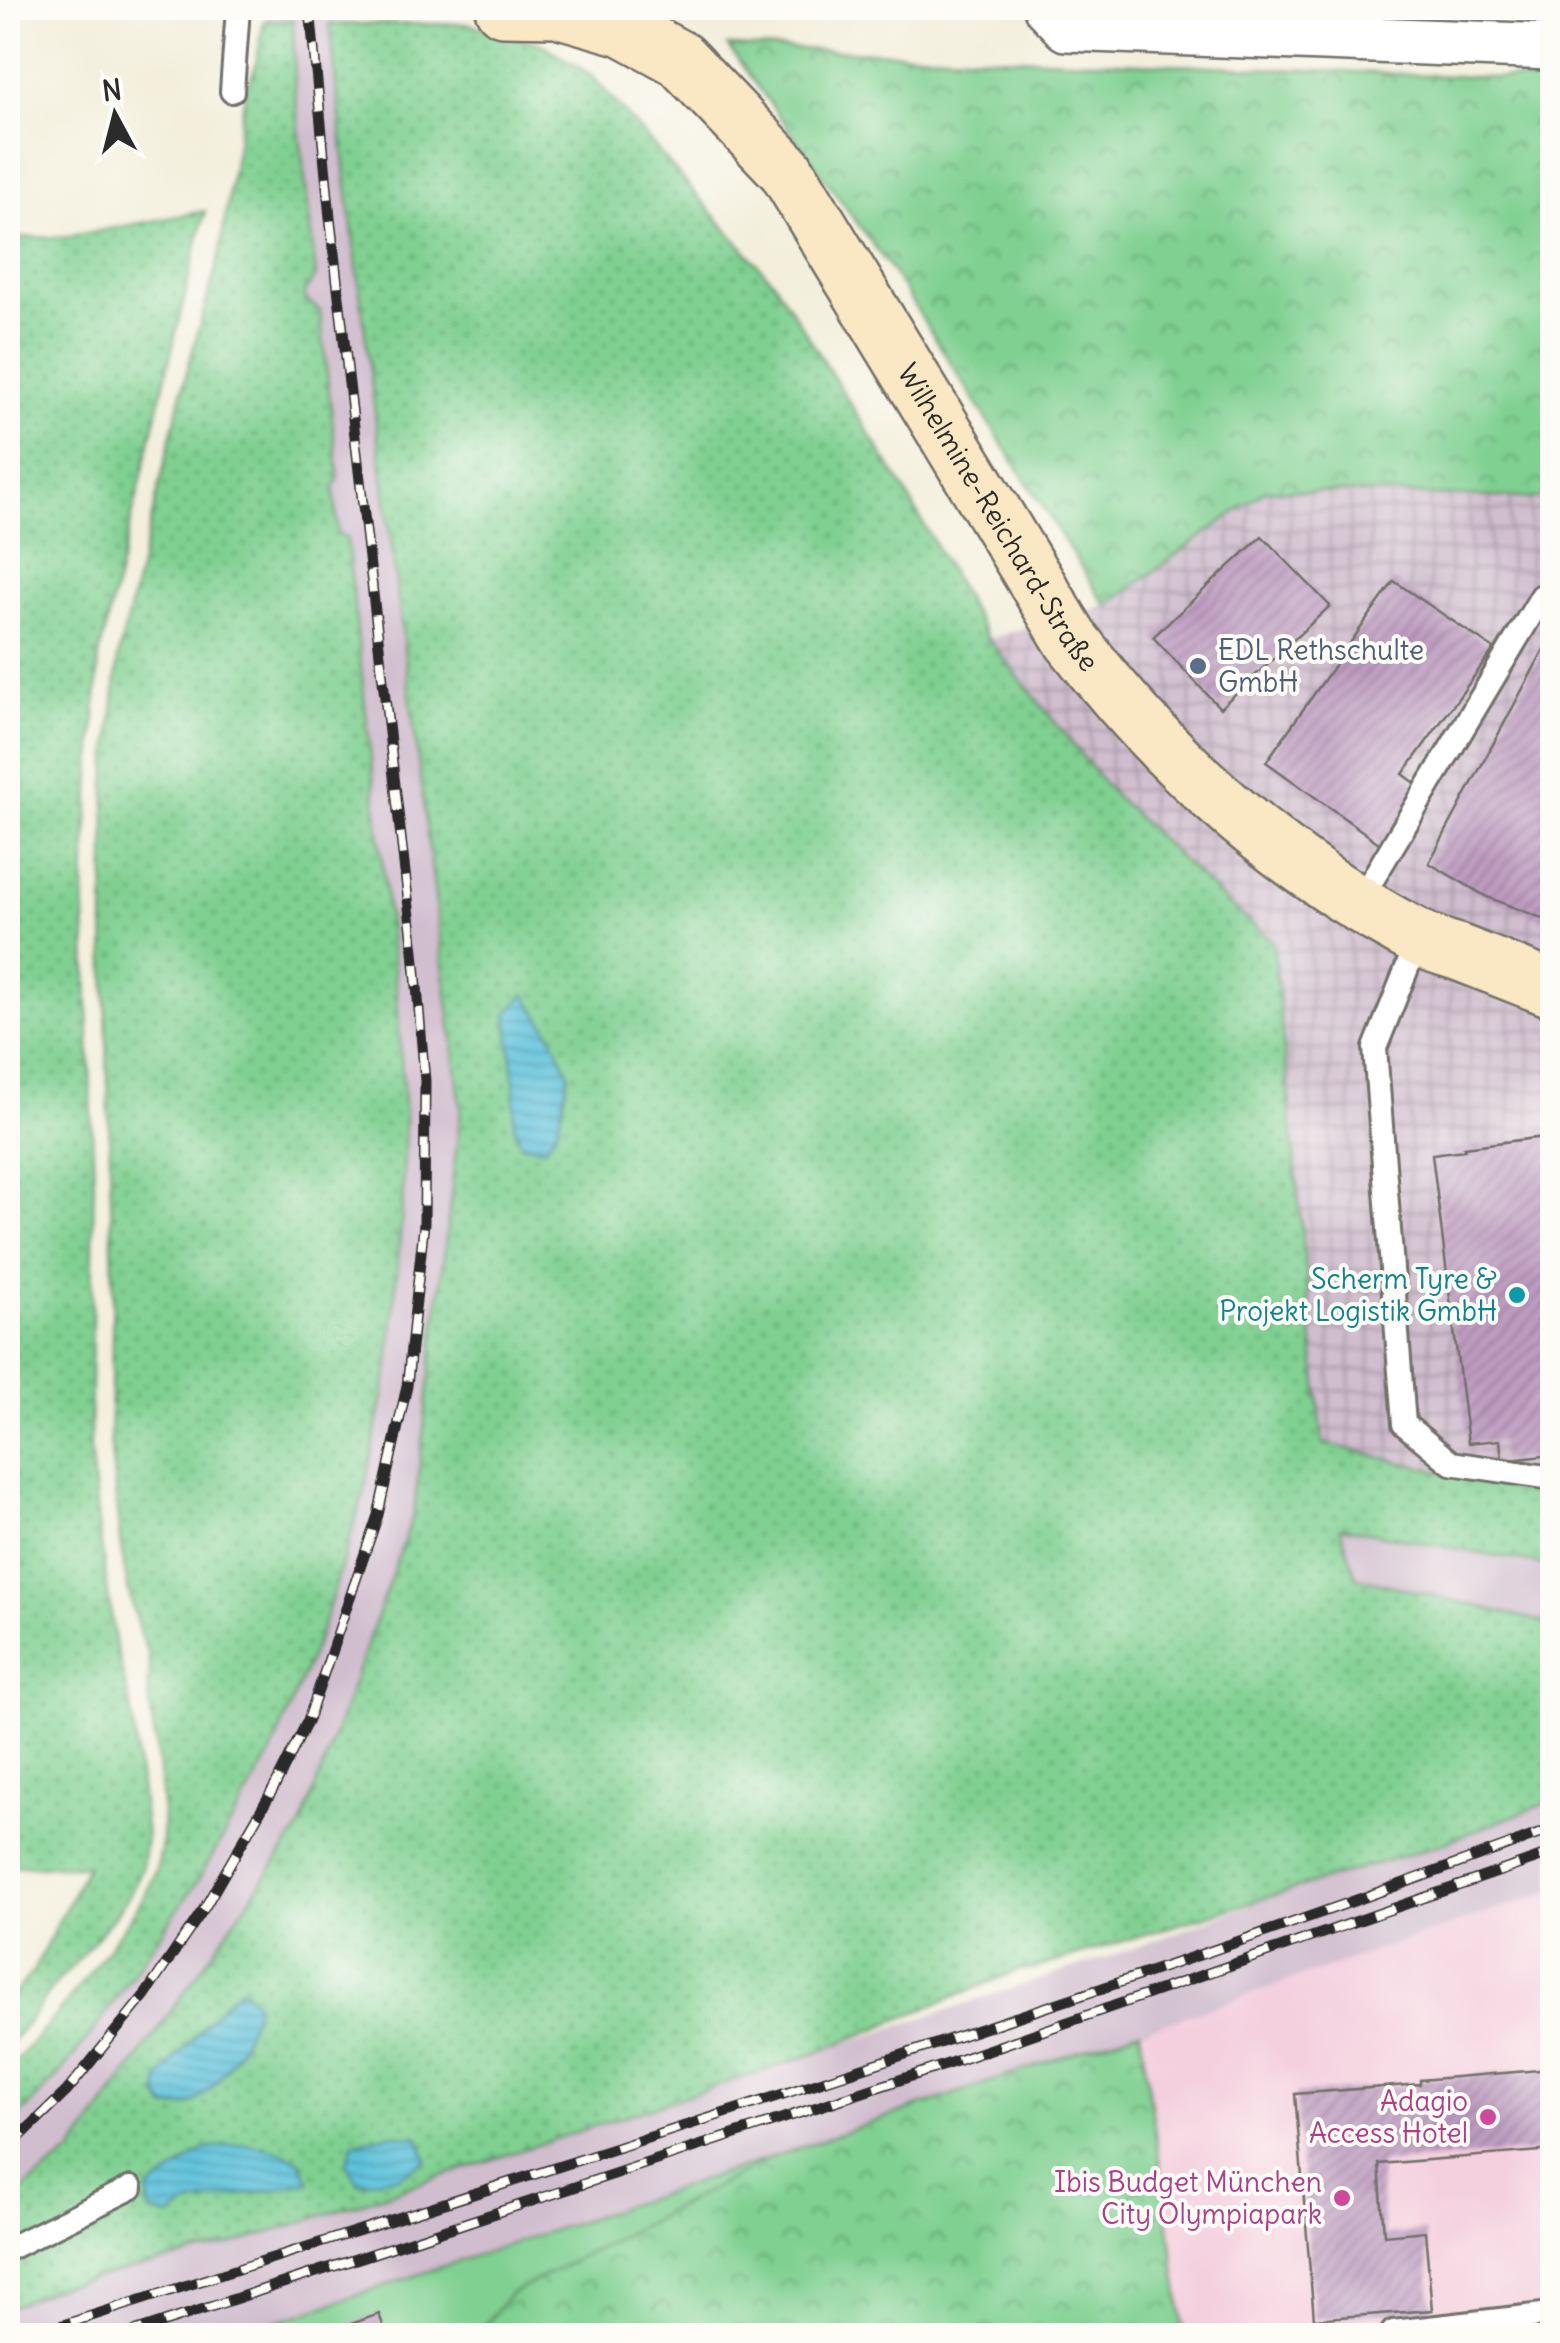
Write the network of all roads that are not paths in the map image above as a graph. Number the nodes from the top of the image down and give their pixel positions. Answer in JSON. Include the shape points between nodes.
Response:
{"nodes":[{"id":1,"x":238,"y":8,"type":"edge"},
{"id":2,"x":503,"y":8,"type":"edge"},
{"id":3,"x":1047,"y":8,"type":"edge"},
{"id":4,"x":1471,"y":26,"type":"edge"},
{"id":5,"x":1552,"y":47,"type":"edge"},
{"id":6,"x":232,"y":90,"type":"dead end"},
{"id":7,"x":1542,"y":596,"type":"dead end"},
{"id":8,"x":1359,"y":902,"type":"junction"},
{"id":9,"x":1419,"y":938,"type":"junction"},
{"id":10,"x":1552,"y":988,"type":"edge"},
{"id":11,"x":1552,"y":1478,"type":"edge"},
{"id":12,"x":132,"y":2188,"type":"dead end"},
{"id":13,"x":8,"y":2249,"type":"edge"},
{"id":14,"x":1552,"y":2314,"type":"edge"},
{"id":15,"x":1393,"y":2336,"type":"edge"}],
"edges":[{"from":1,"to":6,"type":"lane"},
{"from":2,"to":8,"type":"street","name":"Wilhelmine-Reichard-Straße","via":[[557,9],[623,28],[680,59],[738,117],[786,170],[1046,599],[1109,690],[1235,816]]},
{"from":3,"to":4,"type":"street","via":[[1066,28]]},
{"from":4,"to":5,"type":"street"},
{"from":7,"to":8,"type":"lane"},
{"from":8,"to":9,"type":"street","name":"Wilhelmine-Reichard-Straße"},
{"from":9,"to":10,"type":"street","name":"Wilhelmine-Reichard-Straße"},
{"from":9,"to":11,"type":"lane","via":[[1376,1048],[1404,1424],[1451,1462]]},
{"from":12,"to":13,"type":"lane"},
{"from":14,"to":15,"type":"lane"}]}
